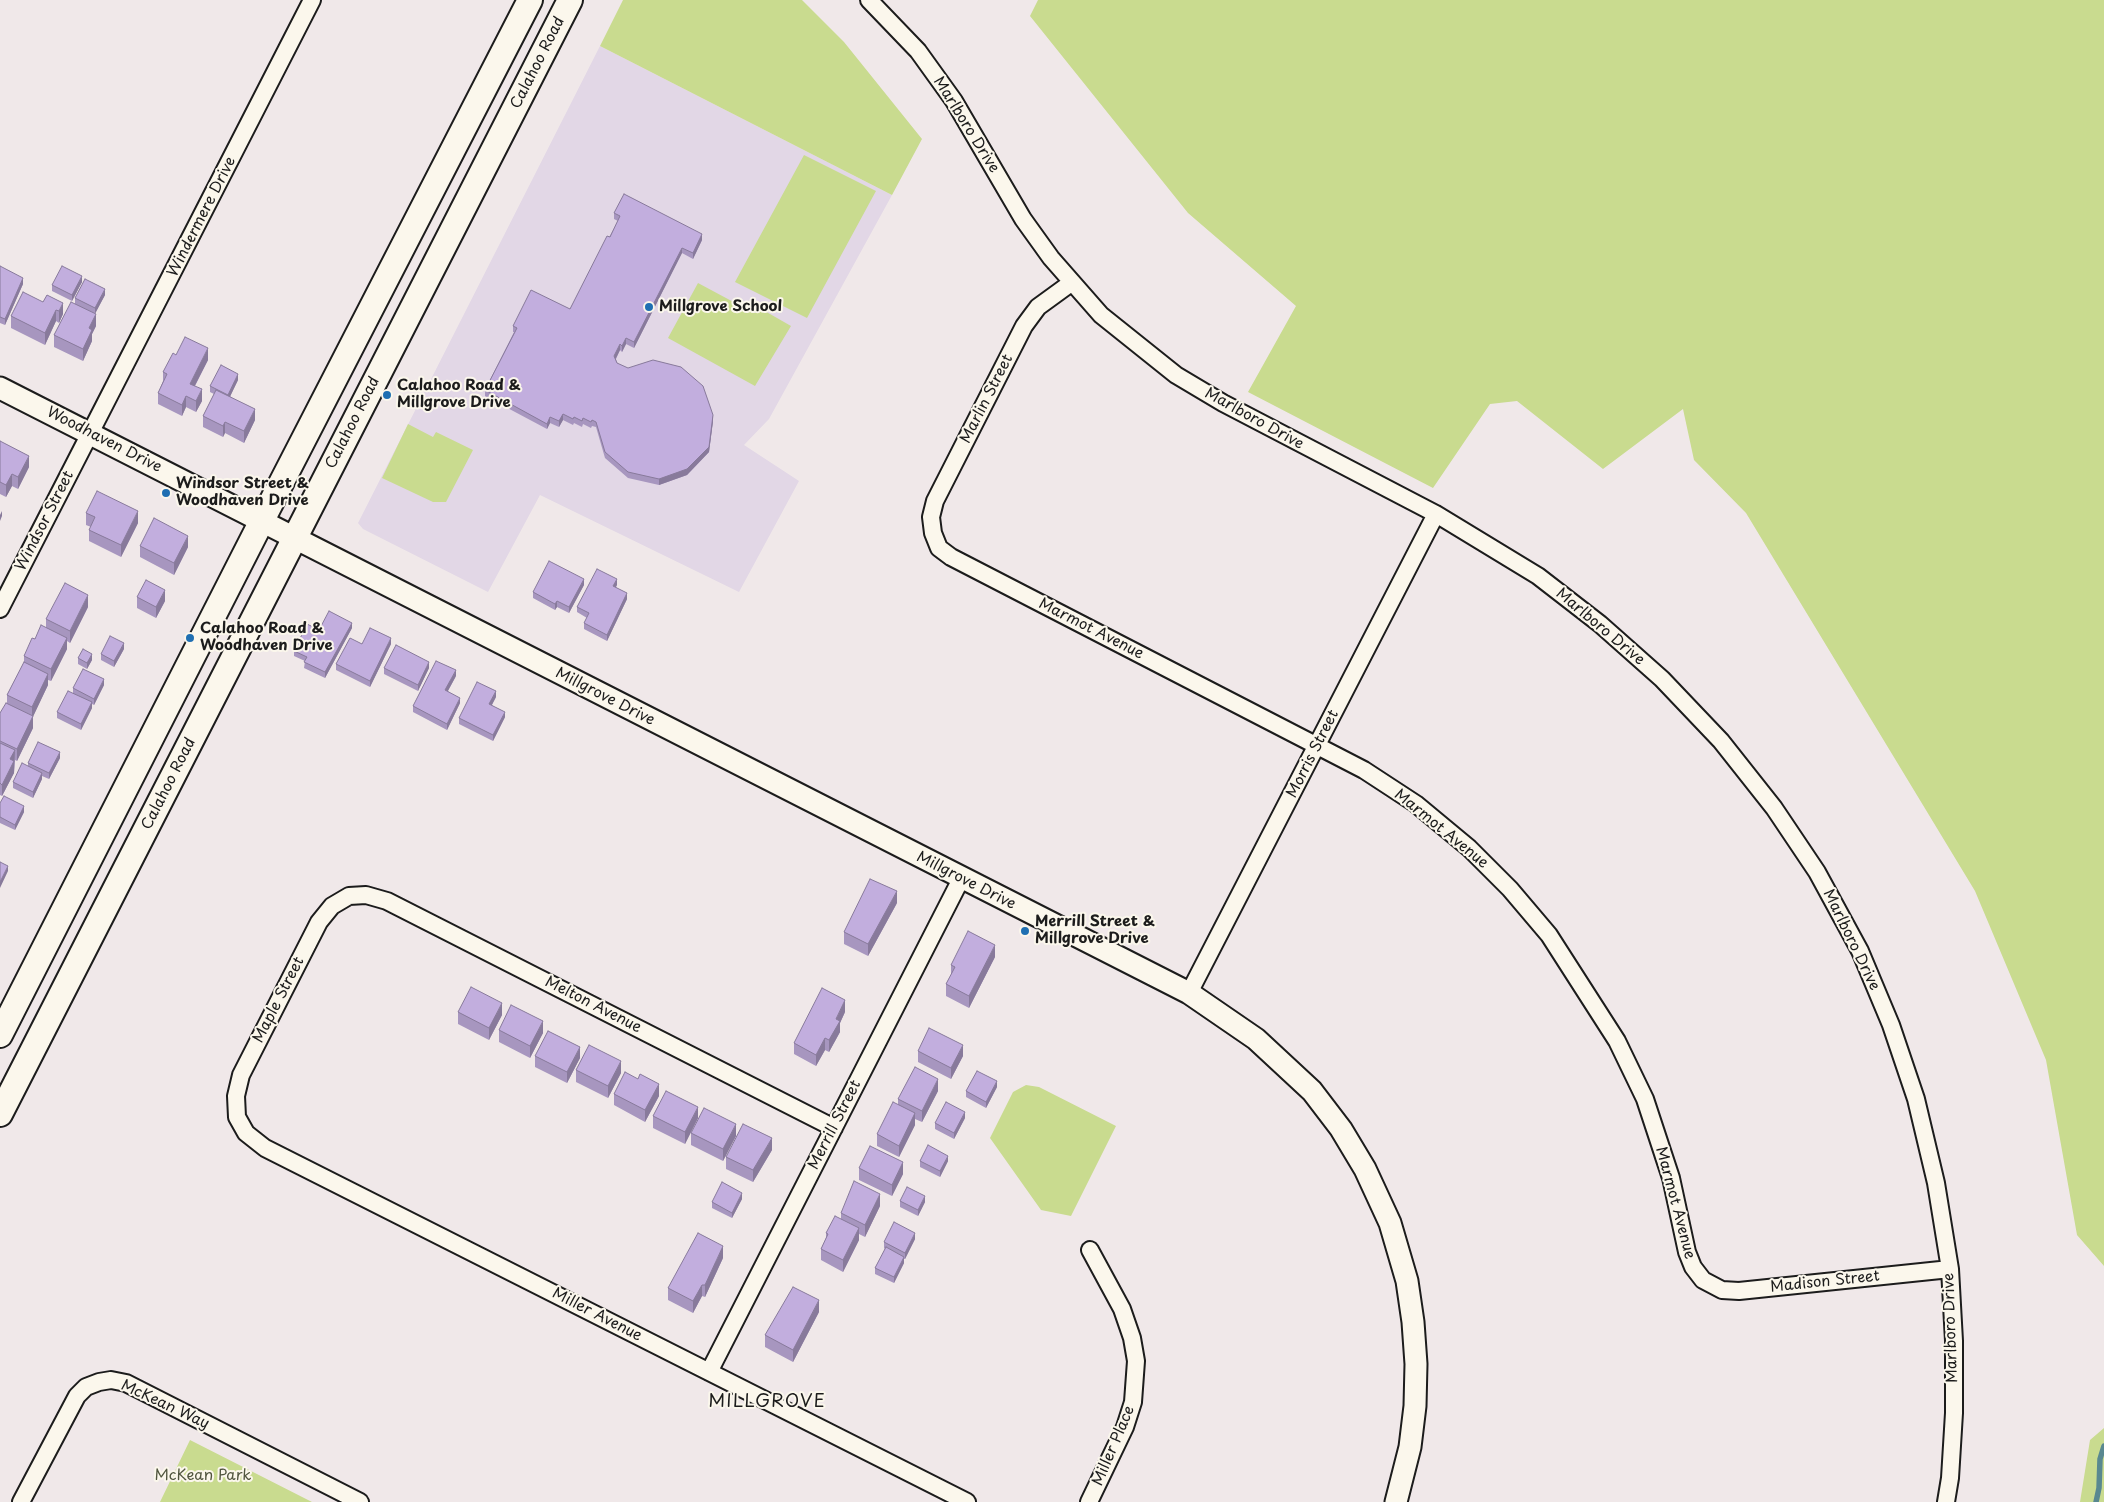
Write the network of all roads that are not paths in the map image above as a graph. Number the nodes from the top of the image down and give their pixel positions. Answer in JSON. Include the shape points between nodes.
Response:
{"nodes":[{"id":1,"x":312,"y":0,"type":"edge"},
{"id":2,"x":530,"y":0,"type":"edge"},
{"id":3,"x":570,"y":0,"type":"edge"},
{"id":4,"x":869,"y":0,"type":"edge"},
{"id":5,"x":1071,"y":283,"type":"junction"},
{"id":6,"x":0,"y":388,"type":"edge"},
{"id":7,"x":90,"y":433,"type":"junction"},
{"id":8,"x":1436,"y":514,"type":"junction"},
{"id":9,"x":262,"y":520,"type":"junction"},
{"id":10,"x":933,"y":533,"type":"joint"},
{"id":11,"x":294,"y":537,"type":"junction"},
{"id":12,"x":0,"y":609,"type":"edge"},
{"id":13,"x":1317,"y":744,"type":"junction"},
{"id":14,"x":961,"y":879,"type":"junction"},
{"id":15,"x":348,"y":896,"type":"joint"},
{"id":16,"x":1189,"y":993,"type":"junction"},
{"id":17,"x":0,"y":1035,"type":"edge"},
{"id":18,"x":0,"y":1114,"type":"edge"},
{"id":19,"x":236,"y":1117,"type":"joint"},
{"id":20,"x":834,"y":1128,"type":"junction"},
{"id":21,"x":1090,"y":1250,"type":"dead end"},
{"id":22,"x":1950,"y":1269,"type":"junction"},
{"id":23,"x":1703,"y":1280,"type":"joint"},
{"id":24,"x":709,"y":1372,"type":"junction"},
{"id":25,"x":21,"y":1502,"type":"edge"},
{"id":26,"x":360,"y":1502,"type":"edge"},
{"id":27,"x":967,"y":1502,"type":"edge"},
{"id":28,"x":1089,"y":1502,"type":"edge"},
{"id":29,"x":1396,"y":1502,"type":"edge"},
{"id":30,"x":1946,"y":1502,"type":"edge"}],
"edges":[{"from":1,"to":7,"type":"street","name":"Windermere Drive"},
{"from":2,"to":9,"type":"main road"},
{"from":3,"to":11,"type":"main road","name":"Calahoo Road"},
{"from":4,"to":5,"type":"street","name":"Marlboro Drive","via":[[918,51],[948,94],[1022,218]]},
{"from":5,"to":8,"type":"street","name":"Marlboro Drive","via":[[1101,315],[1176,376]]},
{"from":5,"to":10,"type":"street","name":"Marlin Street","via":[[1038,307],[1024,326],[935,501],[931,516]]},
{"from":6,"to":7,"type":"street","name":"Woodhaven Drive"},
{"from":7,"to":9,"type":"street","name":"Woodhaven Drive"},
{"from":7,"to":12,"type":"street","name":"Windsor Street"},
{"from":8,"to":13,"type":"street","name":"Morris Street"},
{"from":8,"to":22,"type":"street","name":"Marlboro Drive","via":[[1538,576],[1600,624],[1676,693],[1721,741],[1774,808],[1817,872],[1856,943],[1891,1026],[1916,1099],[1936,1183]]},
{"from":9,"to":11,"type":"street","name":"Woodhaven Drive"},
{"from":9,"to":17,"type":"main road"},
{"from":10,"to":13,"type":"street","name":"Marmot Avenue","via":[[939,548],[951,557]]},
{"from":11,"to":14,"type":"street","name":"Millgrove Drive"},
{"from":11,"to":18,"type":"main road","name":"Calahoo Road"},
{"from":13,"to":16,"type":"street","name":"Morris Street"},
{"from":13,"to":23,"type":"street","name":"Marmot Avenue","via":[[1364,770],[1469,848],[1549,935],[1618,1041],[1645,1099],[1671,1178],[1687,1252]]},
{"from":14,"to":16,"type":"street","name":"Millgrove Drive"},
{"from":14,"to":20,"type":"street","name":"Merrill Street"},
{"from":15,"to":19,"type":"street","name":"Maple Street","via":[[332,906],[319,922],[241,1076],[236,1096]]},
{"from":15,"to":20,"type":"street","name":"Melton Avenue","via":[[366,894],[387,902]]},
{"from":16,"to":29,"type":"street","name":"Millgrove Drive","via":[[1256,1039],[1312,1091],[1341,1129],[1390,1223],[1407,1281],[1414,1322],[1416,1364],[1410,1447]]},
{"from":19,"to":24,"type":"street","name":"Miller Avenue","via":[[246,1132],[265,1148]]},
{"from":20,"to":24,"type":"street","name":"Merrill Street"},
{"from":21,"to":28,"type":"street","name":"Miller Place","via":[[1122,1309],[1136,1361],[1133,1402],[1125,1427]]},
{"from":22,"to":23,"type":"street","name":"Madison Street","via":[[1739,1291],[1722,1290]]},
{"from":22,"to":30,"type":"street","name":"Marlboro Drive","via":[[1954,1413]]},
{"from":24,"to":27,"type":"street","name":"Miller Avenue"},
{"from":25,"to":26,"type":"street","name":"McKean Way","via":[[77,1396],[86,1387],[111,1380],[126,1383]]}]}
